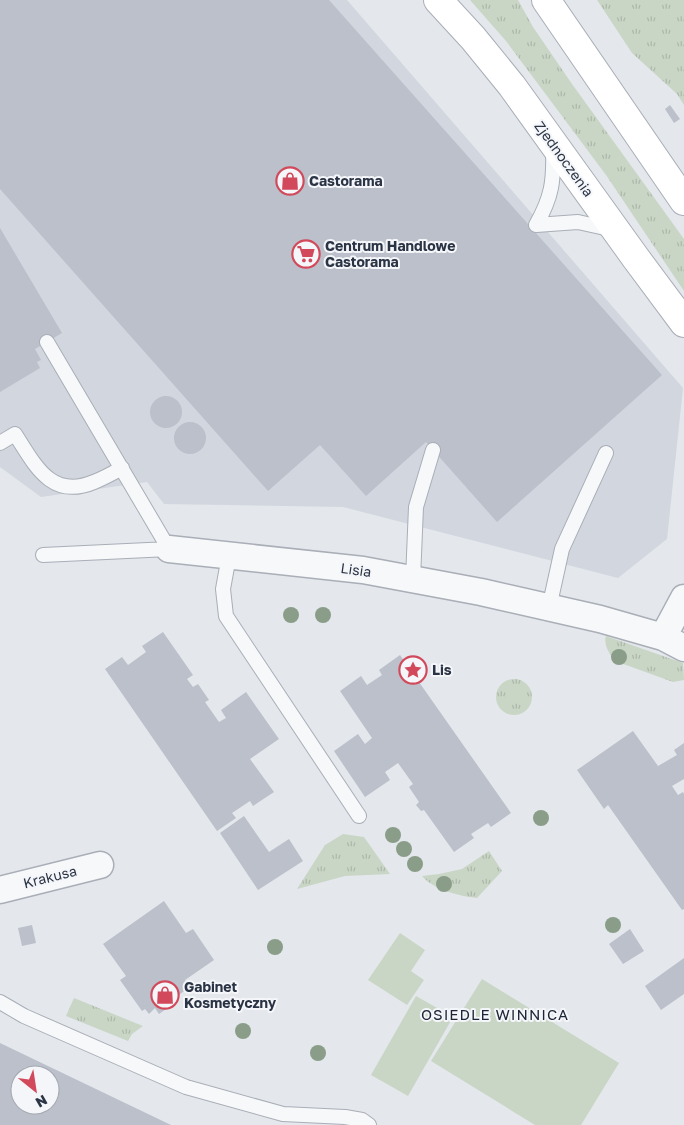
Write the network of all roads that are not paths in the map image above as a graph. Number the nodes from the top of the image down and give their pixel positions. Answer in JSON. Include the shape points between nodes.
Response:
{"nodes":[{"id":1,"x":438,"y":0,"type":"edge"},
{"id":2,"x":546,"y":0,"type":"edge"},
{"id":3,"x":553,"y":144,"type":"junction"},
{"id":4,"x":684,"y":201,"type":"edge"},
{"id":5,"x":616,"y":230,"type":"junction"},
{"id":6,"x":684,"y":323,"type":"edge"},
{"id":7,"x":47,"y":342,"type":"dead end"},
{"id":8,"x":0,"y":443,"type":"edge"},
{"id":9,"x":433,"y":450,"type":"dead end"},
{"id":10,"x":606,"y":453,"type":"dead end"},
{"id":11,"x":122,"y":468,"type":"junction"},
{"id":12,"x":169,"y":549,"type":"junction"},
{"id":13,"x":43,"y":555,"type":"dead end"},
{"id":14,"x":229,"y":556,"type":"junction"},
{"id":15,"x":413,"y":579,"type":"junction"},
{"id":16,"x":684,"y":598,"type":"edge"},
{"id":17,"x":549,"y":608,"type":"junction"},
{"id":18,"x":673,"y":642,"type":"edge"},
{"id":19,"x":359,"y":816,"type":"dead end"},
{"id":20,"x":100,"y":865,"type":"dead end"},
{"id":21,"x":0,"y":890,"type":"edge"},
{"id":22,"x":0,"y":1002,"type":"edge"},
{"id":23,"x":370,"y":1125,"type":"edge"}],
"edges":[{"from":1,"to":3,"type":"main road","name":"Zjednoczenia","via":[[512,86]]},
{"from":2,"to":4,"type":"main road"},
{"from":3,"to":5,"type":"main road","name":"Zjednoczenia"},
{"from":3,"to":5,"type":"lane","via":[[554,178],[536,225],[578,222]]},
{"from":5,"to":6,"type":"main road","name":"Zjednoczenia"},
{"from":7,"to":11,"type":"lane"},
{"from":8,"to":11,"type":"lane","via":[[15,434],[43,475],[56,485],[73,488]]},
{"from":9,"to":15,"type":"lane","via":[[416,507]]},
{"from":10,"to":17,"type":"lane","via":[[562,549]]},
{"from":11,"to":12,"type":"lane"},
{"from":12,"to":13,"type":"lane","name":"Lisia"},
{"from":12,"to":14,"type":"street","name":"Lisia"},
{"from":14,"to":15,"type":"street","name":"Lisia","via":[[363,570]]},
{"from":14,"to":19,"type":"lane","via":[[223,589],[226,616]]},
{"from":15,"to":17,"type":"street","name":"Lisia"},
{"from":16,"to":18,"type":"street","name":"Lisia"},
{"from":17,"to":18,"type":"street","name":"Lisia"},
{"from":20,"to":21,"type":"street","name":"Krakusa"},
{"from":22,"to":23,"type":"lane","via":[[24,1016],[186,1087],[283,1114],[345,1117]]}]}
